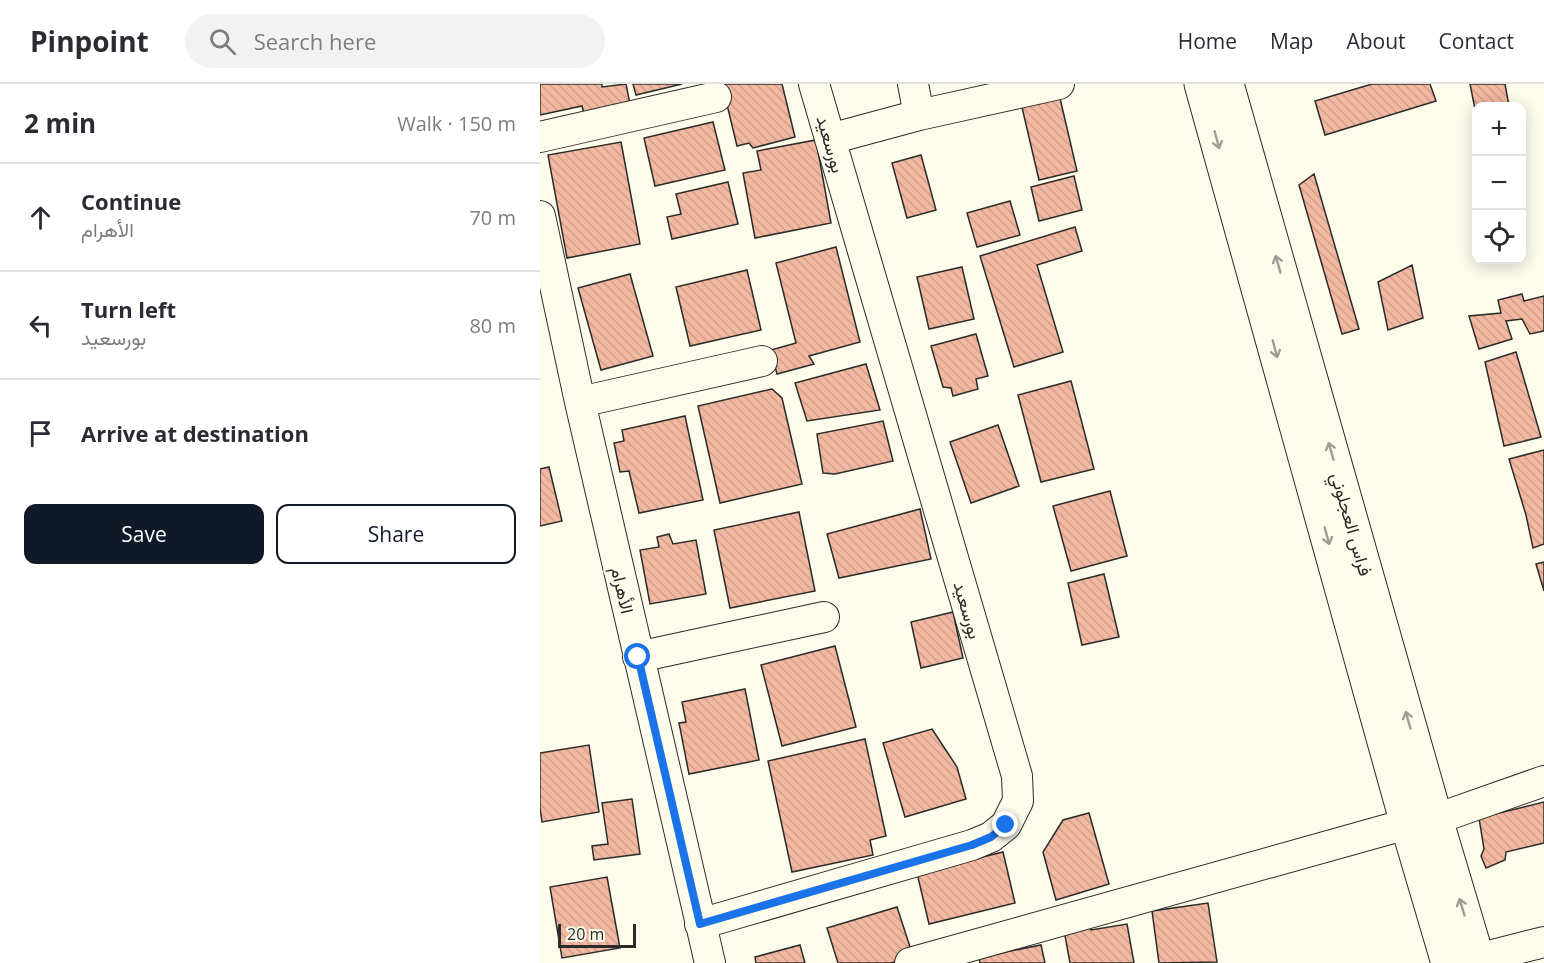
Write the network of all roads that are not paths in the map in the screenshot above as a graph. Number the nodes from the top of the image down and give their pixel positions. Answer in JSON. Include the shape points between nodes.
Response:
{"nodes":[{"id":1,"x":814,"y":84,"type":"edge"},
{"id":2,"x":913,"y":84,"type":"edge"},
{"id":3,"x":1059,"y":84,"type":"edge"},
{"id":4,"x":1202,"y":84,"type":"edge"},
{"id":5,"x":1227,"y":84,"type":"edge"},
{"id":6,"x":716,"y":98,"type":"dead end"},
{"id":7,"x":919,"y":115,"type":"junction"},
{"id":8,"x":540,"y":137,"type":"edge"},
{"id":9,"x":830,"y":139,"type":"junction"},
{"id":10,"x":541,"y":227,"type":"edge"},
{"id":11,"x":762,"y":361,"type":"dead end"},
{"id":12,"x":580,"y":402,"type":"junction"},
{"id":13,"x":824,"y":617,"type":"dead end"},
{"id":14,"x":638,"y":657,"type":"junction"},
{"id":15,"x":1544,"y":781,"type":"edge"},
{"id":16,"x":1421,"y":821,"type":"junction"},
{"id":17,"x":700,"y":924,"type":"junction"},
{"id":18,"x":1544,"y":942,"type":"edge"},
{"id":19,"x":1456,"y":961,"type":"edge"},
{"id":20,"x":710,"y":963,"type":"edge"},
{"id":21,"x":910,"y":963,"type":"edge"}],
"edges":[{"from":1,"to":9,"type":"street","name":"بورسعيد"},
{"from":2,"to":7,"type":"street"},
{"from":3,"to":7,"type":"street"},
{"from":4,"to":16,"type":"main road","name":"فراس العجلوني","one_way":true},
{"from":16,"to":5,"type":"main road","name":"فراس العجلوني","one_way":true},
{"from":6,"to":8,"type":"street"},
{"from":7,"to":9,"type":"street"},
{"from":9,"to":17,"type":"street","name":"بورسعيد","via":[[1017,776],[1018,801],[1006,825],[972,845]]},
{"from":10,"to":12,"type":"street","name":"الأهرام"},
{"from":11,"to":12,"type":"street"},
{"from":12,"to":14,"type":"street","name":"الأهرام"},
{"from":13,"to":14,"type":"street"},
{"from":14,"to":17,"type":"street","name":"الأهرام"},
{"from":15,"to":16,"type":"street"},
{"from":16,"to":19,"type":"main road","name":"فراس العجلوني"},
{"from":16,"to":21,"type":"street"},
{"from":17,"to":20,"type":"street","name":"الأهرام"},
{"from":18,"to":19,"type":"street"}]}
